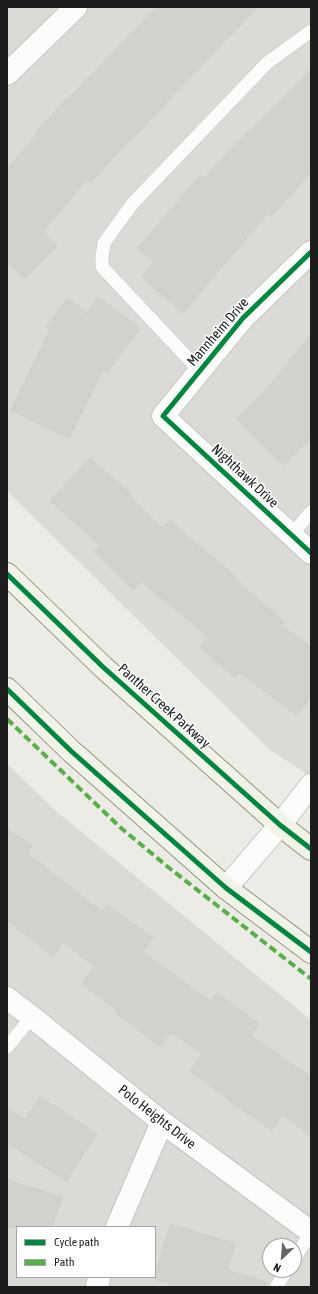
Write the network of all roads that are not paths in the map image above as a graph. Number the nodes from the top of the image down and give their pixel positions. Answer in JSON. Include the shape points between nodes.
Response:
{"nodes":[{"id":1,"x":76,"y":7,"type":"edge"},
{"id":2,"x":311,"y":31,"type":"edge"},
{"id":3,"x":7,"y":74,"type":"edge"},
{"id":4,"x":311,"y":252,"type":"edge"},
{"id":5,"x":200,"y":371,"type":"junction"},
{"id":6,"x":163,"y":416,"type":"joint"},
{"id":7,"x":311,"y":512,"type":"edge"},
{"id":8,"x":291,"y":534,"type":"junction"},
{"id":9,"x":311,"y":553,"type":"edge"},
{"id":10,"x":7,"y":574,"type":"edge"},
{"id":11,"x":7,"y":689,"type":"edge"},
{"id":12,"x":311,"y":785,"type":"edge"},
{"id":13,"x":280,"y":825,"type":"junction"},
{"id":14,"x":311,"y":849,"type":"edge"},
{"id":15,"x":226,"y":888,"type":"junction"},
{"id":16,"x":311,"y":952,"type":"edge"},
{"id":17,"x":7,"y":998,"type":"edge"},
{"id":18,"x":32,"y":1016,"type":"junction"},
{"id":19,"x":7,"y":1047,"type":"edge"},
{"id":20,"x":162,"y":1122,"type":"junction"},
{"id":21,"x":117,"y":1226,"type":"edge"},
{"id":22,"x":311,"y":1232,"type":"edge"},
{"id":23,"x":302,"y":1246,"type":"edge"},
{"id":24,"x":282,"y":1278,"type":"edge"},
{"id":25,"x":276,"y":1287,"type":"edge"}],
"edges":[{"from":1,"to":3,"type":"street"},
{"from":2,"to":5,"type":"lane","via":[[268,63],[132,203],[104,243],[102,267]]},
{"from":4,"to":5,"type":"street","name":"Mannheim Drive","via":[[243,318]]},
{"from":5,"to":6,"type":"street","name":"Mannheim Drive"},
{"from":6,"to":8,"type":"street","name":"Nighthawk Drive"},
{"from":7,"to":8,"type":"lane"},
{"from":8,"to":9,"type":"street","name":"Nighthawk Drive"},
{"from":10,"to":13,"type":"main road","name":"Panther Creek Parkway","via":[[103,667]]},
{"from":11,"to":15,"type":"main road","via":[[71,751]]},
{"from":12,"to":13,"type":"street"},
{"from":13,"to":14,"type":"main road","name":"Panther Creek Parkway"},
{"from":13,"to":15,"type":"street"},
{"from":15,"to":16,"type":"main road"},
{"from":17,"to":18,"type":"street","name":"Polo Heights Drive"},
{"from":18,"to":19,"type":"lane"},
{"from":18,"to":20,"type":"street","name":"Polo Heights Drive"},
{"from":20,"to":21,"type":"street"},
{"from":20,"to":22,"type":"street","name":"Polo Heights Drive"},
{"from":22,"to":23,"type":"lane"},
{"from":24,"to":25,"type":"lane"}]}
